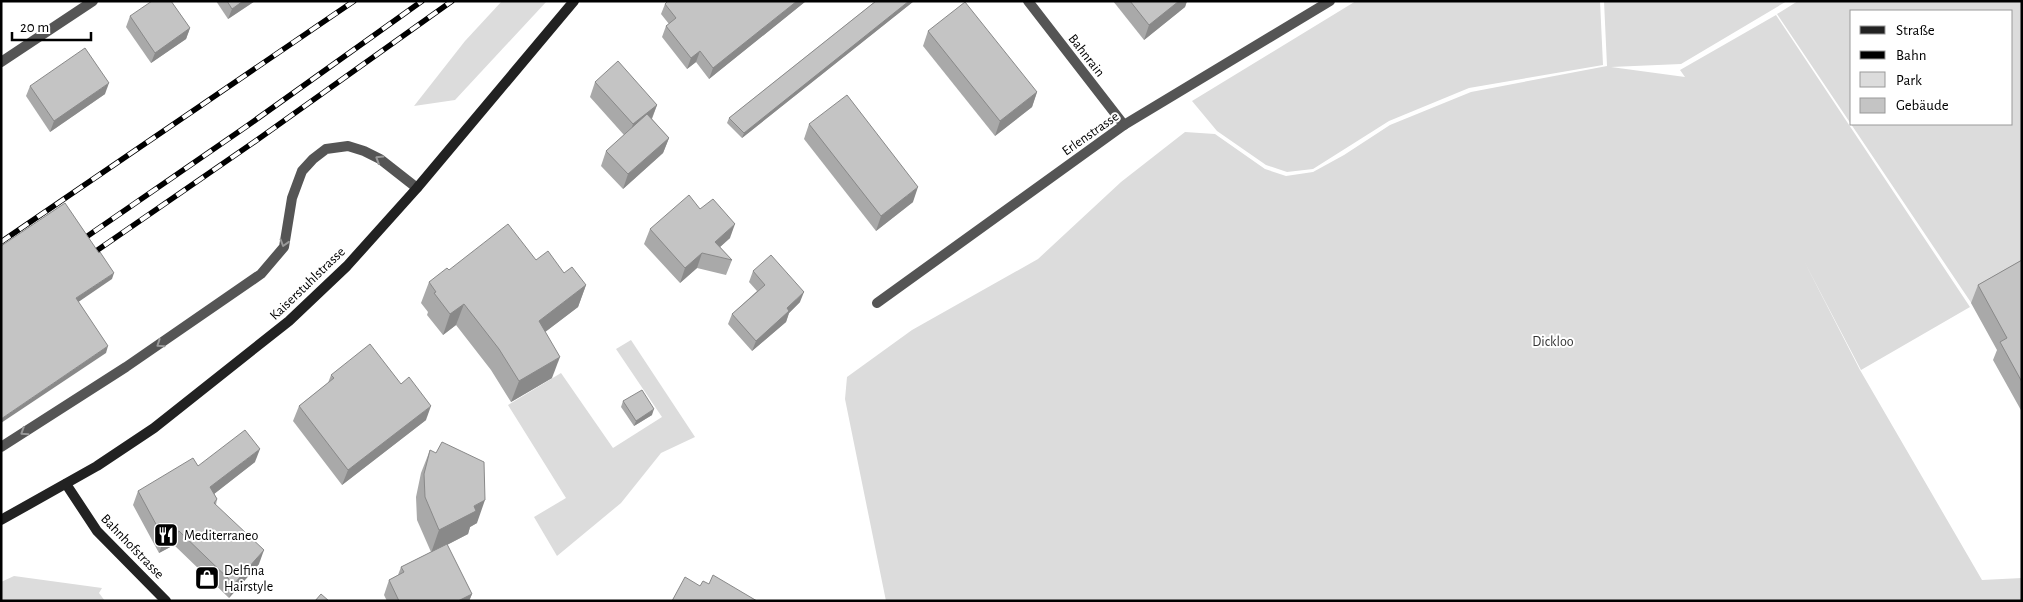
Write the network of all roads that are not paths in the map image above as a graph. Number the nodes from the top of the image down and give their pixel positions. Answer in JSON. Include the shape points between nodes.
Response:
{"nodes":[{"id":1,"x":92,"y":1,"type":"edge"},
{"id":2,"x":574,"y":1,"type":"edge"},
{"id":3,"x":1028,"y":1,"type":"edge"},
{"id":4,"x":1330,"y":1,"type":"edge"},
{"id":5,"x":1,"y":62,"type":"edge"},
{"id":6,"x":1124,"y":125,"type":"junction"},
{"id":7,"x":418,"y":188,"type":"junction"},
{"id":8,"x":877,"y":303,"type":"dead end"},
{"id":9,"x":1,"y":447,"type":"edge"},
{"id":10,"x":66,"y":484,"type":"junction"},
{"id":11,"x":1,"y":520,"type":"edge"},
{"id":12,"x":166,"y":601,"type":"edge"}],
"edges":[{"from":1,"to":5,"type":"street"},
{"from":2,"to":7,"type":"main road","name":"Kaiserstuhlstrasse"},
{"from":3,"to":6,"type":"street","name":"Bahnrain"},
{"from":4,"to":6,"type":"street","name":"Erlenstrasse"},
{"from":6,"to":8,"type":"street","name":"Erlenstrasse"},
{"from":7,"to":9,"type":"street","one_way":true,"via":[[364,151],[348,146],[326,149],[302,171],[292,198],[284,247],[261,274],[126,367]]},
{"from":7,"to":10,"type":"main road","name":"Kaiserstuhlstrasse","via":[[347,266],[289,321],[154,428]]},
{"from":10,"to":11,"type":"main road","name":"Kaiserstuhlstrasse"},
{"from":10,"to":12,"type":"main road","name":"Bahnhofstrasse","via":[[97,531]]}]}
